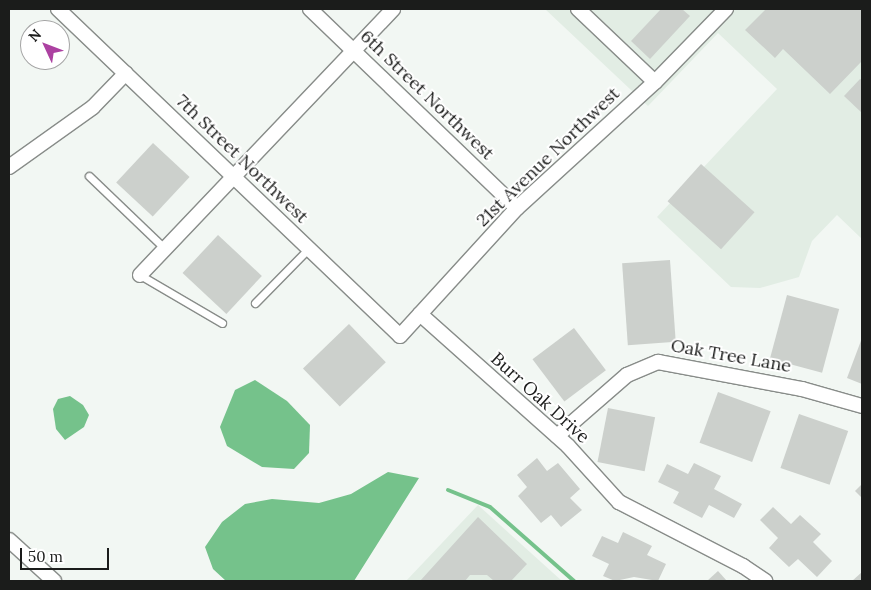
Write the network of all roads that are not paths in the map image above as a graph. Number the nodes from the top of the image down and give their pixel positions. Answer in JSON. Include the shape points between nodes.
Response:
{"nodes":[{"id":1,"x":310,"y":9,"type":"edge"},
{"id":2,"x":393,"y":9,"type":"edge"},
{"id":3,"x":578,"y":9,"type":"edge"},
{"id":4,"x":718,"y":11,"type":"edge"},
{"id":5,"x":67,"y":12,"type":"edge"},
{"id":6,"x":354,"y":50,"type":"junction"},
{"id":7,"x":126,"y":73,"type":"junction"},
{"id":8,"x":655,"y":82,"type":"junction"},
{"id":9,"x":9,"y":167,"type":"edge"},
{"id":10,"x":233,"y":175,"type":"junction"},
{"id":11,"x":89,"y":176,"type":"dead end"},
{"id":12,"x":517,"y":208,"type":"junction"},
{"id":13,"x":309,"y":248,"type":"junction"},
{"id":14,"x":165,"y":249,"type":"junction"},
{"id":15,"x":140,"y":276,"type":"joint"},
{"id":16,"x":255,"y":303,"type":"dead end"},
{"id":17,"x":420,"y":314,"type":"junction"},
{"id":18,"x":222,"y":323,"type":"dead end"},
{"id":19,"x":400,"y":336,"type":"joint"},
{"id":20,"x":862,"y":406,"type":"edge"},
{"id":21,"x":557,"y":436,"type":"junction"},
{"id":22,"x":9,"y":540,"type":"edge"},
{"id":23,"x":54,"y":581,"type":"edge"},
{"id":24,"x":764,"y":581,"type":"edge"}],
"edges":[{"from":1,"to":6,"type":"street","name":"6th Street Northwest"},
{"from":2,"to":6,"type":"street"},
{"from":3,"to":8,"type":"street"},
{"from":4,"to":8,"type":"street","name":"21st Avenue Northwest"},
{"from":5,"to":7,"type":"street","name":"7th Street Northwest"},
{"from":6,"to":10,"type":"street"},
{"from":6,"to":12,"type":"street","name":"6th Street Northwest"},
{"from":7,"to":9,"type":"street","via":[[93,107]]},
{"from":7,"to":10,"type":"street","name":"7th Street Northwest"},
{"from":8,"to":12,"type":"street","name":"21st Avenue Northwest"},
{"from":10,"to":13,"type":"street","name":"7th Street Northwest"},
{"from":10,"to":14,"type":"street"},
{"from":11,"to":14,"type":"lane"},
{"from":12,"to":17,"type":"street","name":"21st Avenue Northwest"},
{"from":13,"to":16,"type":"lane"},
{"from":13,"to":19,"type":"street","name":"7th Street Northwest"},
{"from":14,"to":15,"type":"street"},
{"from":15,"to":18,"type":"lane"},
{"from":17,"to":19,"type":"street","name":"21st Avenue Northwest"},
{"from":17,"to":21,"type":"street","name":"Burr Oak Drive"},
{"from":20,"to":21,"type":"street","name":"Oak Tree Lane","via":[[802,389],[658,362],[627,375]]},
{"from":21,"to":24,"type":"street","name":"Burr Oak Drive","via":[[629,510],[743,566]]},
{"from":22,"to":23,"type":"street"}]}
